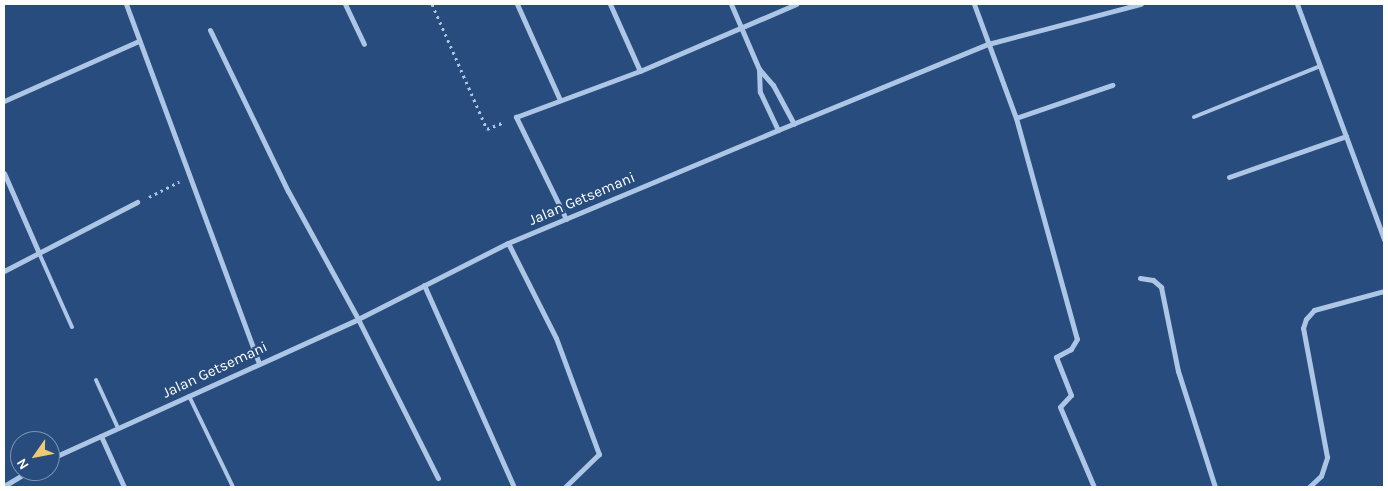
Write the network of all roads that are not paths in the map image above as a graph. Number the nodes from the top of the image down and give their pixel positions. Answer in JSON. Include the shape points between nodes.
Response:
{"nodes":[{"id":1,"x":126,"y":4,"type":"edge"},
{"id":2,"x":345,"y":4,"type":"edge"},
{"id":3,"x":517,"y":4,"type":"edge"},
{"id":4,"x":610,"y":4,"type":"edge"},
{"id":5,"x":731,"y":4,"type":"edge"},
{"id":6,"x":796,"y":4,"type":"edge"},
{"id":7,"x":974,"y":4,"type":"edge"},
{"id":8,"x":1141,"y":4,"type":"edge"},
{"id":9,"x":1298,"y":4,"type":"edge"},
{"id":10,"x":743,"y":28,"type":"junction"},
{"id":11,"x":210,"y":30,"type":"dead end"},
{"id":12,"x":139,"y":41,"type":"junction"},
{"id":13,"x":364,"y":44,"type":"dead end"},
{"id":14,"x":988,"y":44,"type":"junction"},
{"id":15,"x":1320,"y":66,"type":"junction"},
{"id":16,"x":759,"y":68,"type":"junction"},
{"id":17,"x":640,"y":71,"type":"junction"},
{"id":18,"x":1112,"y":85,"type":"dead end"},
{"id":19,"x":560,"y":100,"type":"junction"},
{"id":20,"x":4,"y":101,"type":"edge"},
{"id":21,"x":1194,"y":117,"type":"dead end"},
{"id":22,"x":1016,"y":118,"type":"junction"},
{"id":23,"x":794,"y":124,"type":"junction"},
{"id":24,"x":778,"y":130,"type":"junction"},
{"id":25,"x":1346,"y":136,"type":"junction"},
{"id":26,"x":4,"y":173,"type":"edge"},
{"id":27,"x":1229,"y":177,"type":"dead end"},
{"id":28,"x":137,"y":202,"type":"road end"},
{"id":29,"x":566,"y":219,"type":"junction"},
{"id":30,"x":1384,"y":238,"type":"edge"},
{"id":31,"x":508,"y":243,"type":"junction"},
{"id":32,"x":39,"y":254,"type":"junction"},
{"id":33,"x":4,"y":270,"type":"edge"},
{"id":34,"x":1140,"y":278,"type":"dead end"},
{"id":35,"x":424,"y":285,"type":"junction"},
{"id":36,"x":1384,"y":291,"type":"edge"},
{"id":37,"x":358,"y":319,"type":"junction"},
{"id":38,"x":72,"y":327,"type":"dead end"},
{"id":39,"x":259,"y":363,"type":"junction"},
{"id":40,"x":96,"y":380,"type":"dead end"},
{"id":41,"x":189,"y":396,"type":"junction"},
{"id":42,"x":118,"y":428,"type":"junction"},
{"id":43,"x":101,"y":436,"type":"junction"},
{"id":44,"x":60,"y":454,"type":"edge"},
{"id":45,"x":438,"y":478,"type":"dead end"},
{"id":46,"x":11,"y":485,"type":"edge"},
{"id":47,"x":4,"y":486,"type":"edge"},
{"id":48,"x":124,"y":487,"type":"edge"},
{"id":49,"x":233,"y":487,"type":"edge"},
{"id":50,"x":514,"y":487,"type":"edge"},
{"id":51,"x":565,"y":487,"type":"edge"},
{"id":52,"x":1094,"y":487,"type":"edge"},
{"id":53,"x":1216,"y":487,"type":"edge"},
{"id":54,"x":1310,"y":487,"type":"edge"}],
"edges":[{"from":1,"to":12,"type":"street"},
{"from":2,"to":13,"type":"street"},
{"from":3,"to":19,"type":"street"},
{"from":4,"to":17,"type":"street"},
{"from":5,"to":10,"type":"street"},
{"from":6,"to":10,"type":"street"},
{"from":7,"to":14,"type":"street"},
{"from":8,"to":14,"type":"street","name":"Jalan Getsemani"},
{"from":9,"to":15,"type":"street"},
{"from":10,"to":16,"type":"street"},
{"from":10,"to":17,"type":"street"},
{"from":11,"to":37,"type":"street","via":[[288,191]]},
{"from":12,"to":20,"type":"street"},
{"from":12,"to":39,"type":"street"},
{"from":14,"to":22,"type":"street"},
{"from":14,"to":23,"type":"street","name":"Jalan Getsemani"},
{"from":15,"to":21,"type":"lane"},
{"from":15,"to":25,"type":"street"},
{"from":16,"to":23,"type":"street","via":[[774,85]]},
{"from":16,"to":24,"type":"street","via":[[760,92]]},
{"from":17,"to":19,"type":"street"},
{"from":18,"to":22,"type":"street"},
{"from":19,"to":29,"type":"street","via":[[516,117]]},
{"from":22,"to":52,"type":"street","via":[[1077,339],[1071,349],[1056,357],[1071,395],[1060,407]]},
{"from":23,"to":24,"type":"street","name":"Jalan Getsemani"},
{"from":24,"to":29,"type":"street","name":"Jalan Getsemani"},
{"from":25,"to":27,"type":"street"},
{"from":25,"to":30,"type":"street"},
{"from":26,"to":32,"type":"street"},
{"from":28,"to":32,"type":"street"},
{"from":29,"to":31,"type":"street","name":"Jalan Getsemani"},
{"from":31,"to":35,"type":"street","name":"Jalan Getsemani"},
{"from":31,"to":51,"type":"street","via":[[556,338],[599,454]]},
{"from":32,"to":33,"type":"street"},
{"from":32,"to":38,"type":"lane"},
{"from":34,"to":53,"type":"street","via":[[1153,280],[1161,287],[1178,371]]},
{"from":35,"to":37,"type":"street","name":"Jalan Getsemani"},
{"from":35,"to":50,"type":"street"},
{"from":36,"to":54,"type":"street","via":[[1314,310],[1306,319],[1303,328],[1327,457],[1321,476]]},
{"from":37,"to":39,"type":"street","name":"Jalan Getsemani"},
{"from":37,"to":45,"type":"street"},
{"from":39,"to":41,"type":"street","name":"Jalan Getsemani"},
{"from":40,"to":42,"type":"lane"},
{"from":41,"to":42,"type":"street","name":"Jalan Getsemani"},
{"from":41,"to":49,"type":"lane"},
{"from":42,"to":43,"type":"street","name":"Jalan Getsemani"},
{"from":43,"to":44,"type":"street","name":"Jalan Getsemani"},
{"from":43,"to":48,"type":"street"},
{"from":46,"to":47,"type":"street"}]}
